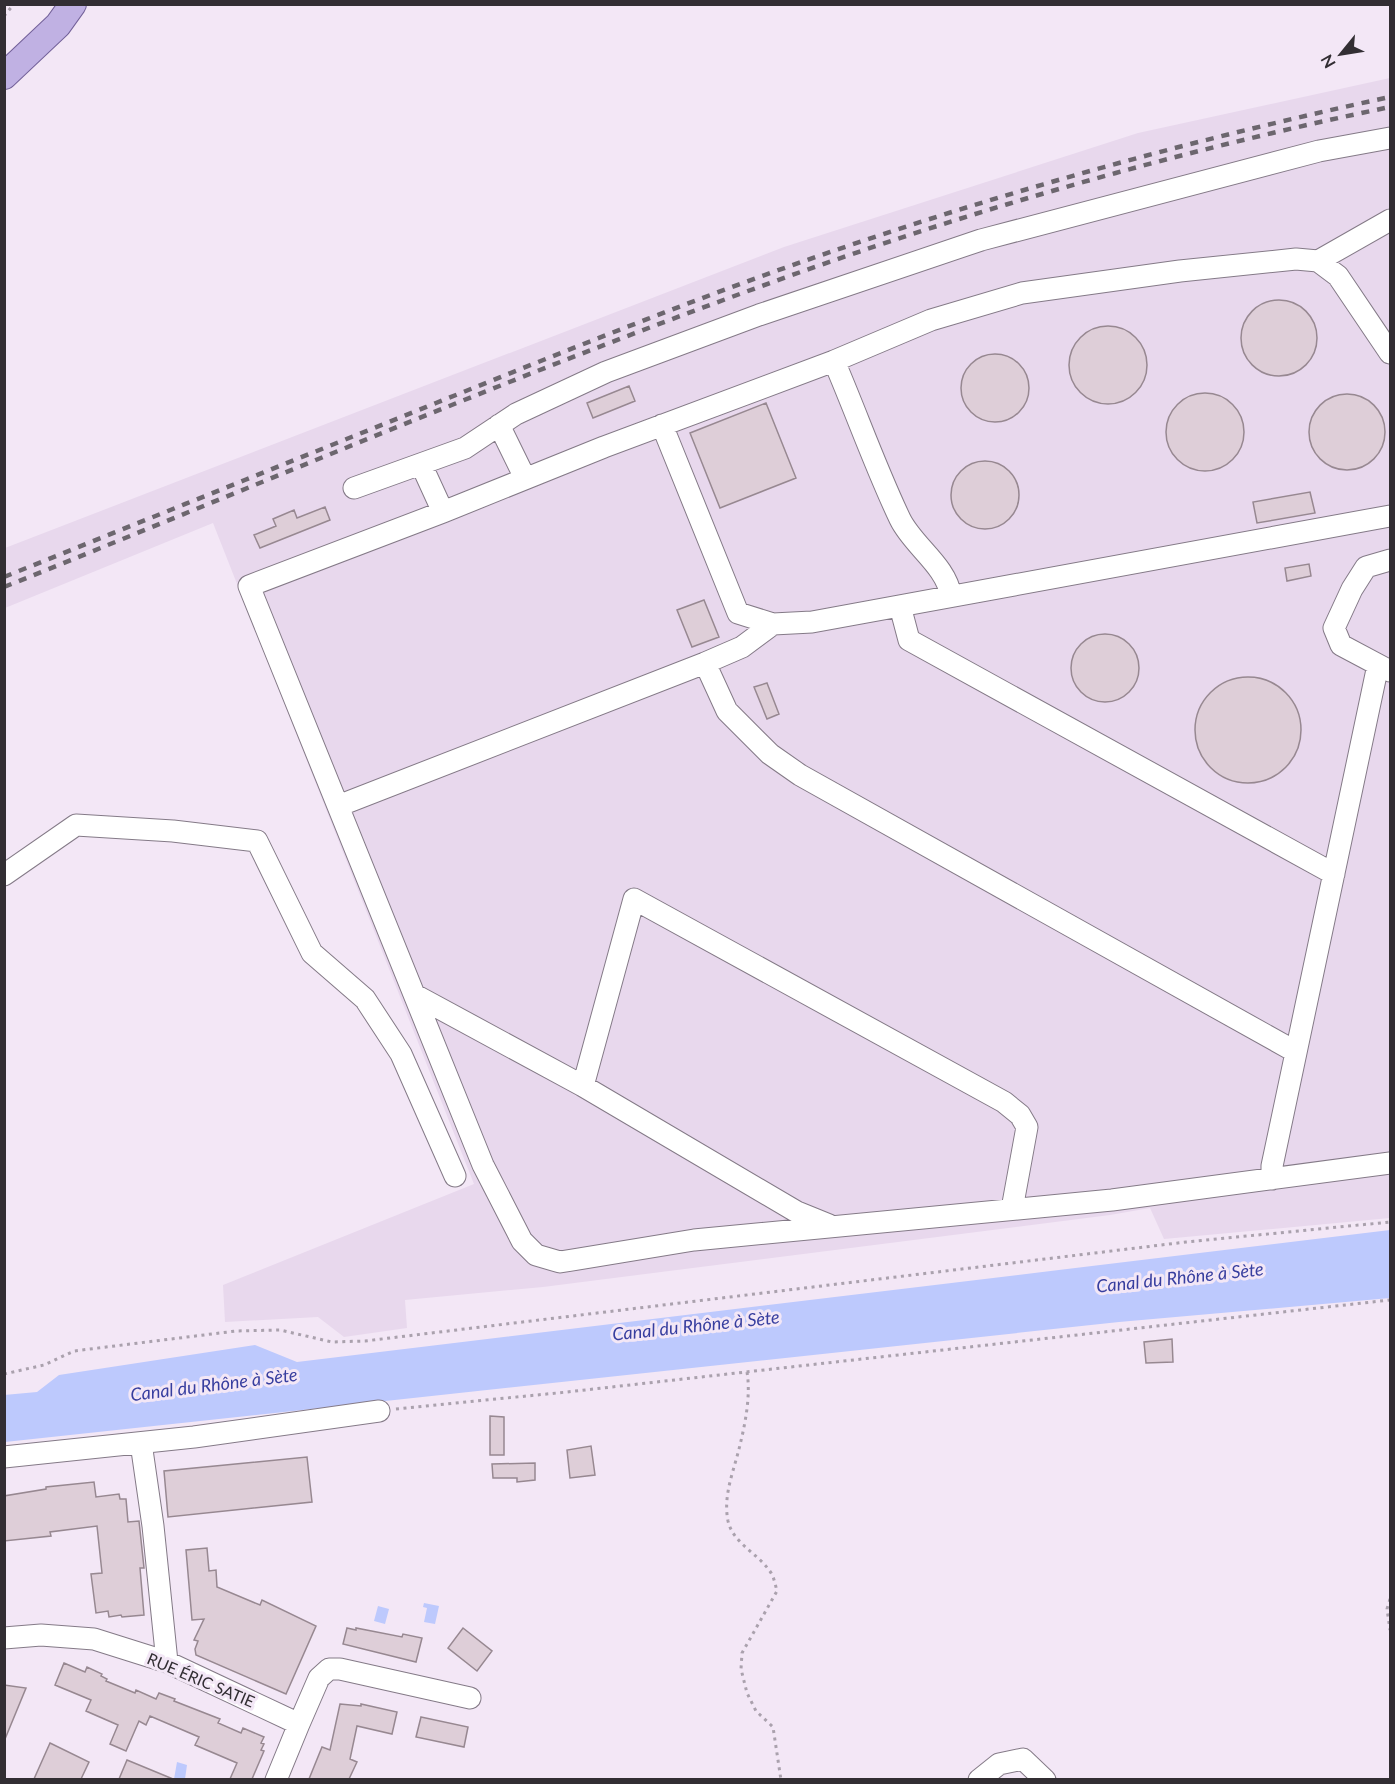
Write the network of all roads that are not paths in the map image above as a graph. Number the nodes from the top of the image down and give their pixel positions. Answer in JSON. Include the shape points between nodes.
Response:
{"nodes":[{"id":1,"x":54,"y":4,"type":"edge"},
{"id":2,"x":73,"y":4,"type":"edge"},
{"id":3,"x":4,"y":59,"type":"edge"},
{"id":4,"x":4,"y":76,"type":"edge"},
{"id":5,"x":1390,"y":138,"type":"edge"},
{"id":6,"x":1390,"y":220,"type":"edge"},
{"id":7,"x":1318,"y":261,"type":"junction"},
{"id":8,"x":1390,"y":353,"type":"edge"},
{"id":9,"x":834,"y":361,"type":"junction"},
{"id":10,"x":499,"y":425,"type":"junction"},
{"id":11,"x":662,"y":425,"type":"junction"},
{"id":12,"x":421,"y":464,"type":"junction"},
{"id":13,"x":525,"y":478,"type":"junction"},
{"id":14,"x":354,"y":488,"type":"dead end"},
{"id":15,"x":443,"y":512,"type":"junction"},
{"id":16,"x":1390,"y":516,"type":"edge"},
{"id":17,"x":1390,"y":560,"type":"edge"},
{"id":18,"x":951,"y":596,"type":"junction"},
{"id":19,"x":900,"y":606,"type":"junction"},
{"id":20,"x":773,"y":624,"type":"junction"},
{"id":21,"x":705,"y":663,"type":"junction"},
{"id":22,"x":1384,"y":668,"type":"edge"},
{"id":23,"x":338,"y":806,"type":"junction"},
{"id":24,"x":1334,"y":874,"type":"junction"},
{"id":25,"x":4,"y":875,"type":"edge"},
{"id":26,"x":415,"y":995,"type":"junction"},
{"id":27,"x":1296,"y":1052,"type":"junction"},
{"id":28,"x":583,"y":1086,"type":"junction"},
{"id":29,"x":1390,"y":1163,"type":"edge"},
{"id":30,"x":455,"y":1176,"type":"dead end"},
{"id":31,"x":1272,"y":1179,"type":"junction"},
{"id":32,"x":1012,"y":1209,"type":"junction"},
{"id":33,"x":832,"y":1226,"type":"junction"},
{"id":34,"x":369,"y":1412,"type":"road end"},
{"id":35,"x":142,"y":1448,"type":"junction"},
{"id":36,"x":4,"y":1457,"type":"edge"},
{"id":37,"x":4,"y":1467,"type":"edge"},
{"id":38,"x":4,"y":1638,"type":"edge"},
{"id":39,"x":167,"y":1662,"type":"junction"},
{"id":40,"x":470,"y":1698,"type":"dead end"},
{"id":41,"x":299,"y":1724,"type":"junction"},
{"id":42,"x":276,"y":1779,"type":"edge"},
{"id":43,"x":979,"y":1779,"type":"edge"},
{"id":44,"x":1045,"y":1779,"type":"edge"}],
"edges":[{"from":1,"to":3,"type":"main road"},
{"from":2,"to":4,"type":"main road","via":[[58,25]]},
{"from":5,"to":10,"type":"street","via":[[1319,151],[981,240],[606,372]]},
{"from":6,"to":7,"type":"street"},
{"from":7,"to":8,"type":"street","via":[[1338,276]]},
{"from":7,"to":9,"type":"street","via":[[1296,259],[1180,271],[1022,293],[932,320]]},
{"from":9,"to":11,"type":"street"},
{"from":9,"to":18,"type":"street","via":[[901,522],[938,568]]},
{"from":10,"to":12,"type":"street","via":[[465,448]]},
{"from":10,"to":13,"type":"street"},
{"from":11,"to":13,"type":"street"},
{"from":11,"to":20,"type":"street","via":[[738,613]]},
{"from":12,"to":14,"type":"street"},
{"from":12,"to":15,"type":"street"},
{"from":13,"to":15,"type":"street"},
{"from":15,"to":23,"type":"street","via":[[249,586]]},
{"from":16,"to":18,"type":"street"},
{"from":17,"to":22,"type":"street","via":[[1366,567],[1334,628],[1341,645]]},
{"from":18,"to":19,"type":"street"},
{"from":19,"to":20,"type":"street","via":[[812,622]]},
{"from":19,"to":24,"type":"street","via":[[909,640]]},
{"from":20,"to":21,"type":"street","via":[[742,647]]},
{"from":21,"to":23,"type":"street"},
{"from":21,"to":27,"type":"street","via":[[727,711],[770,754],[800,775]]},
{"from":22,"to":24,"type":"street"},
{"from":23,"to":26,"type":"street"},
{"from":24,"to":27,"type":"street"},
{"from":25,"to":30,"type":"street","via":[[76,825],[257,841],[312,953],[364,999],[401,1054]]},
{"from":26,"to":28,"type":"street"},
{"from":26,"to":33,"type":"street","via":[[483,1165],[522,1241],[536,1255],[560,1262],[694,1240]]},
{"from":27,"to":31,"type":"street"},
{"from":28,"to":32,"type":"street","via":[[634,899],[1004,1101],[1027,1127]]},
{"from":28,"to":33,"type":"street","via":[[797,1212]]},
{"from":29,"to":31,"type":"street"},
{"from":31,"to":32,"type":"street"},
{"from":32,"to":33,"type":"street"},
{"from":34,"to":35,"type":"street","via":[[361,1426]]},
{"from":35,"to":36,"type":"street"},
{"from":35,"to":37,"type":"street"},
{"from":35,"to":39,"type":"street"},
{"from":38,"to":39,"type":"street","name":"RUE ÉRIC SATIE","via":[[41,1635],[94,1639]]},
{"from":39,"to":41,"type":"street","name":"RUE ÉRIC SATIE"},
{"from":40,"to":41,"type":"street","via":[[329,1669],[319,1678]]},
{"from":41,"to":42,"type":"street"},
{"from":43,"to":44,"type":"street","via":[[999,1764],[1023,1759]]}]}
